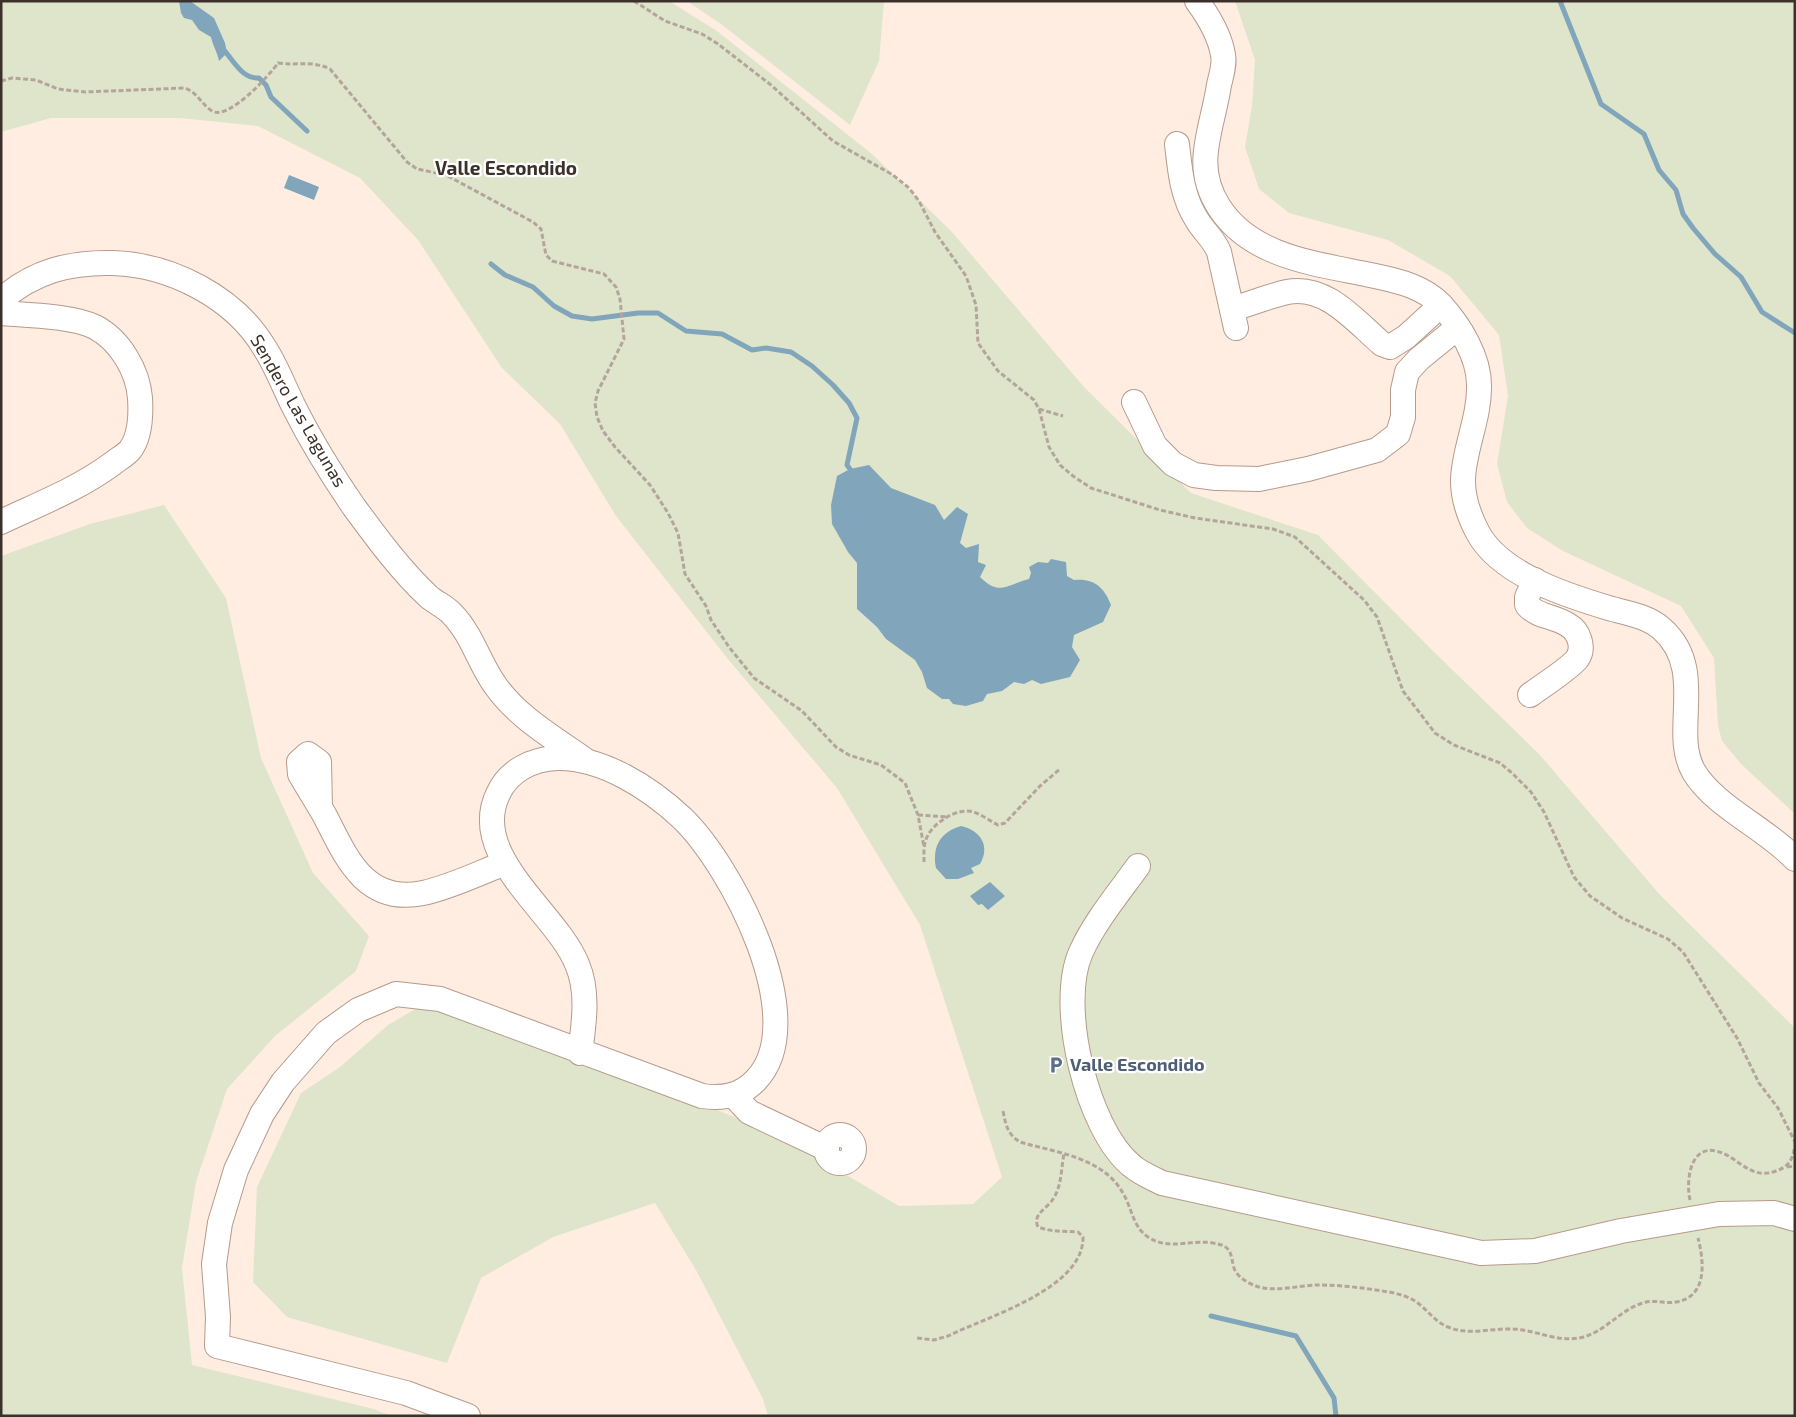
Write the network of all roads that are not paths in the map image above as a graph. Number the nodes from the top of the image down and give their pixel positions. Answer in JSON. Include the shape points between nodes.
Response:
{"nodes":[{"id":1,"x":1197,"y":1,"type":"edge"},
{"id":2,"x":1176,"y":144,"type":"dead end"},
{"id":3,"x":1,"y":300,"type":"edge"},
{"id":4,"x":1441,"y":305,"type":"junction"},
{"id":5,"x":1,"y":313,"type":"edge"},
{"id":6,"x":1458,"y":328,"type":"junction"},
{"id":7,"x":1395,"y":344,"type":"junction"},
{"id":8,"x":1412,"y":365,"type":"junction"},
{"id":9,"x":1134,"y":402,"type":"dead end"},
{"id":10,"x":1,"y":522,"type":"edge"},
{"id":11,"x":1535,"y":580,"type":"junction"},
{"id":12,"x":1530,"y":695,"type":"dead end"},
{"id":13,"x":553,"y":738,"type":"junction"},
{"id":14,"x":544,"y":760,"type":"junction"},
{"id":15,"x":588,"y":762,"type":"junction"},
{"id":16,"x":320,"y":806,"type":"dead end"},
{"id":17,"x":1795,"y":859,"type":"edge"},
{"id":18,"x":505,"y":863,"type":"junction"},
{"id":19,"x":1138,"y":866,"type":"dead end"},
{"id":20,"x":580,"y":1053,"type":"junction"},
{"id":21,"x":734,"y":1096,"type":"junction"},
{"id":22,"x":827,"y":1149,"type":"dead end"},
{"id":23,"x":1795,"y":1219,"type":"edge"},
{"id":24,"x":468,"y":1416,"type":"edge"}],
"edges":[{"from":1,"to":4,"type":"street","via":[[1209,18],[1224,56],[1204,168],[1207,185],[1221,210],[1243,233],[1275,253],[1399,281],[1429,294]]},
{"from":2,"to":7,"type":"street","via":[[1187,202],[1215,242],[1234,319],[1288,292],[1314,292],[1330,300],[1382,344],[1390,347]]},
{"from":3,"to":13,"type":"street","name":"Sendero Las Lagunas","via":[[24,282],[51,270],[100,263],[135,265],[163,272],[183,279],[220,301],[264,347],[312,440],[378,538],[429,597],[452,614],[468,635],[496,686],[525,717]]},
{"from":4,"to":6,"type":"street"},
{"from":4,"to":7,"type":"street"},
{"from":5,"to":10,"type":"street","via":[[56,318],[94,326],[118,346],[130,364],[138,384],[141,407],[130,450],[94,477]]},
{"from":6,"to":8,"type":"street"},
{"from":6,"to":11,"type":"street","via":[[1476,360],[1480,384],[1462,480],[1466,503],[1478,534],[1492,550],[1510,567]]},
{"from":7,"to":8,"type":"street"},
{"from":8,"to":9,"type":"street","via":[[1403,390],[1403,417],[1398,434],[1388,442],[1377,450],[1259,479],[1194,475],[1173,464],[1155,446]]},
{"from":11,"to":12,"type":"street","via":[[1526,605],[1568,624],[1580,643],[1577,659]]},
{"from":11,"to":17,"type":"street","via":[[1581,599],[1635,615],[1662,628],[1680,651],[1687,687],[1686,738],[1694,773],[1706,788],[1781,844]]},
{"from":13,"to":14,"type":"street","via":[[552,748]]},
{"from":13,"to":15,"type":"street","name":"Sendero Las Lagunas"},
{"from":14,"to":15,"type":"street","via":[[564,758]]},
{"from":14,"to":18,"type":"street","via":[[518,770],[498,793],[492,812],[492,832]]},
{"from":15,"to":21,"type":"street","via":[[637,786],[670,808],[691,828],[723,872],[754,934],[772,994],[776,1037],[762,1073],[746,1090]]},
{"from":16,"to":18,"type":"street","via":[[349,864],[364,879],[383,890],[422,893]]},
{"from":18,"to":20,"type":"street","via":[[578,965],[585,999]]},
{"from":19,"to":23,"type":"street","via":[[1100,918],[1080,954],[1072,993],[1074,1039],[1087,1091],[1108,1136],[1131,1166],[1162,1183],[1482,1253],[1535,1252],[1620,1231],[1719,1214],[1774,1214]]},
{"from":20,"to":21,"type":"street","via":[[702,1096]]},
{"from":20,"to":24,"type":"street","via":[[440,999],[396,994],[358,1010],[326,1033],[283,1082],[262,1114],[236,1170],[220,1223],[214,1264],[217,1346],[406,1393]]},
{"from":21,"to":22,"type":"street","via":[[749,1112]]}]}
